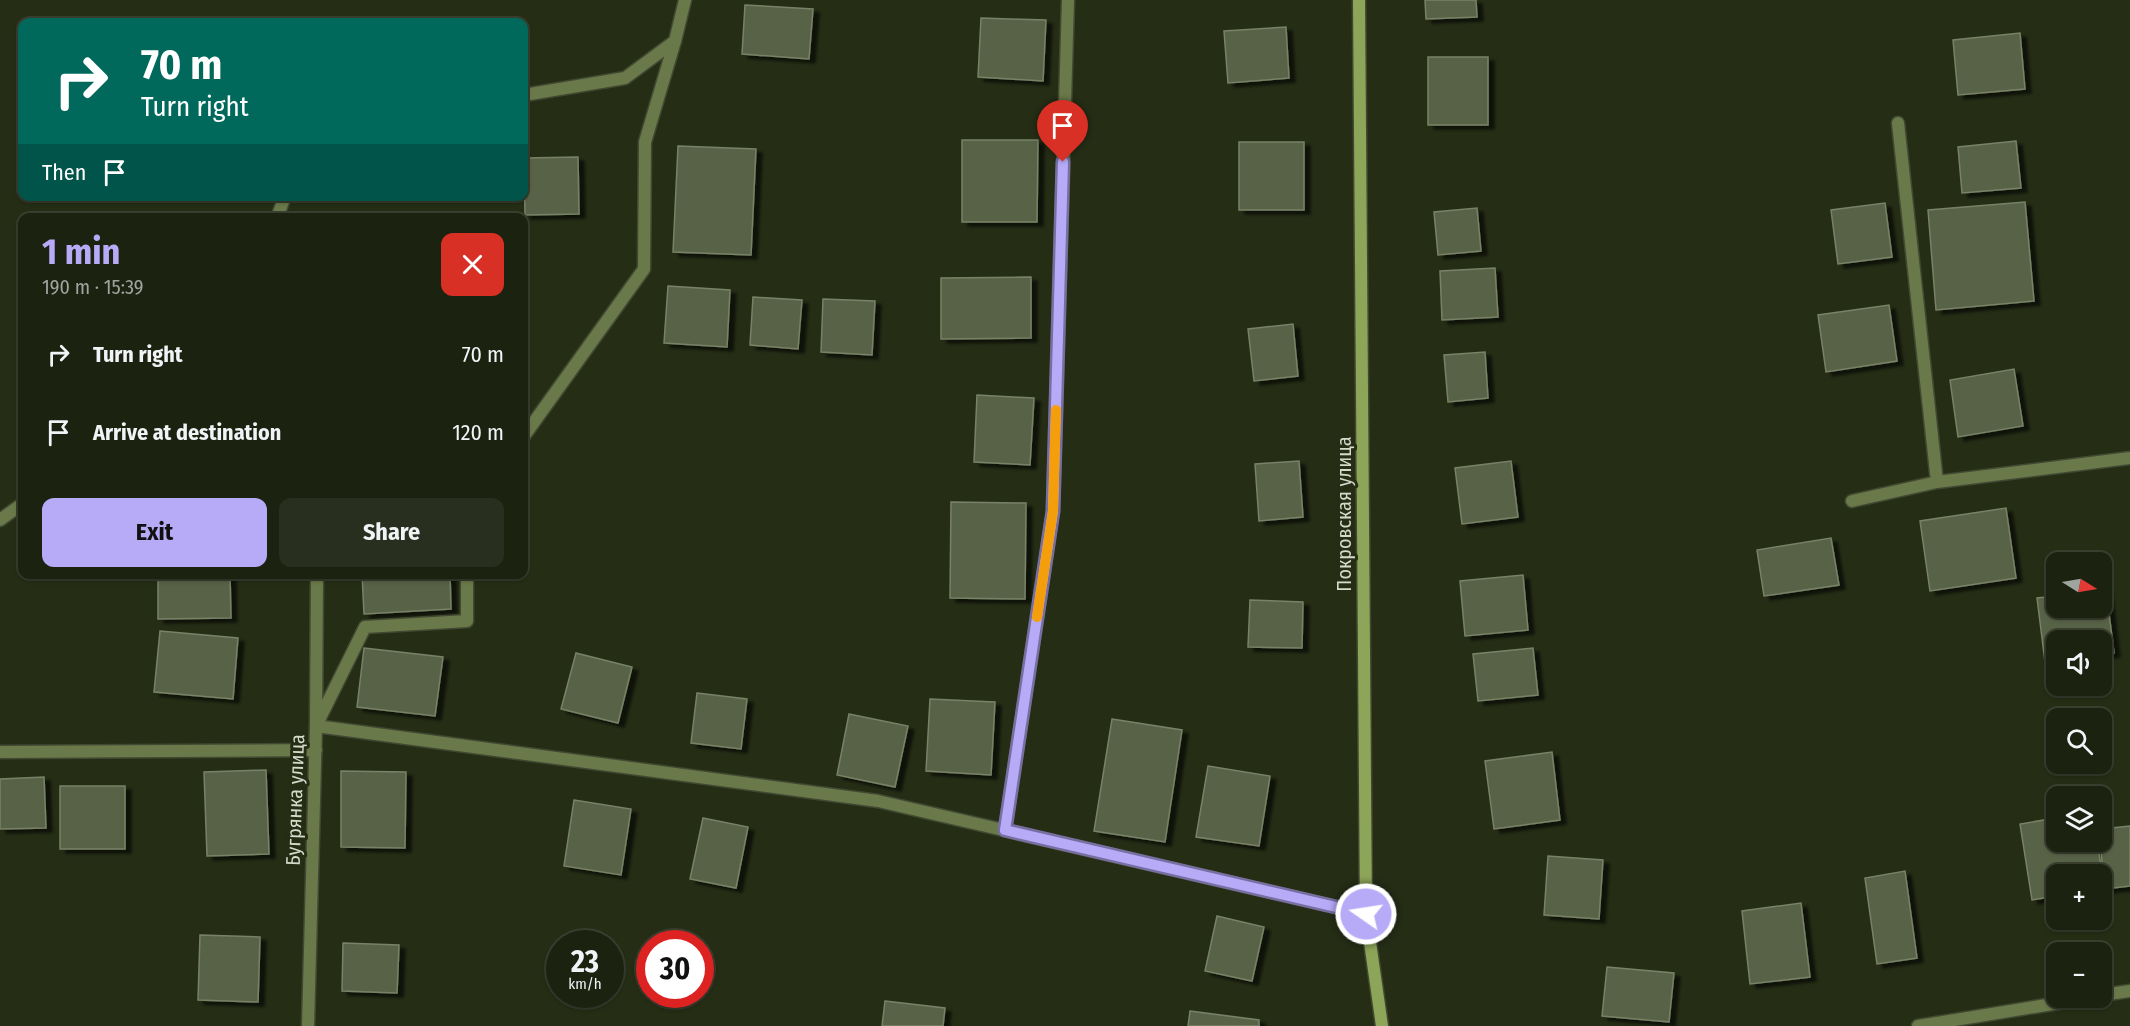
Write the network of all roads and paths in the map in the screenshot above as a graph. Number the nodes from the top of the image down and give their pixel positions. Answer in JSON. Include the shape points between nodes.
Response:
{"nodes":[{"id":1,"x":685,"y":0,"type":"edge"},
{"id":2,"x":1068,"y":0,"type":"edge"},
{"id":3,"x":1359,"y":0,"type":"edge"},
{"id":4,"x":675,"y":41,"type":"junction"},
{"id":5,"x":528,"y":94,"type":"edge"},
{"id":6,"x":1898,"y":123,"type":"dead end"},
{"id":7,"x":528,"y":430,"type":"edge"},
{"id":8,"x":2130,"y":458,"type":"edge"},
{"id":9,"x":1937,"y":482,"type":"junction"},
{"id":10,"x":1851,"y":501,"type":"dead end"},
{"id":11,"x":18,"y":507,"type":"edge"},
{"id":12,"x":0,"y":520,"type":"edge"},
{"id":13,"x":317,"y":579,"type":"edge"},
{"id":14,"x":467,"y":579,"type":"edge"},
{"id":15,"x":316,"y":726,"type":"junction"},
{"id":16,"x":316,"y":750,"type":"junction"},
{"id":17,"x":0,"y":752,"type":"edge"},
{"id":18,"x":1005,"y":830,"type":"junction"},
{"id":19,"x":1366,"y":914,"type":"junction"},
{"id":20,"x":2130,"y":991,"type":"edge"},
{"id":21,"x":2112,"y":994,"type":"edge"},
{"id":22,"x":2046,"y":1005,"type":"edge"},
{"id":23,"x":308,"y":1026,"type":"edge"},
{"id":24,"x":1382,"y":1026,"type":"edge"},
{"id":25,"x":1918,"y":1026,"type":"edge"}],
"edges":[{"from":1,"to":4,"type":"street"},
{"from":2,"to":18,"type":"street","via":[[1053,511]]},
{"from":3,"to":19,"type":"street","name":"Покровская улица"},
{"from":4,"to":5,"type":"street","via":[[625,78]]},
{"from":4,"to":7,"type":"street","via":[[645,142],[644,269]]},
{"from":6,"to":9,"type":"street"},
{"from":8,"to":9,"type":"street"},
{"from":9,"to":10,"type":"street"},
{"from":11,"to":12,"type":"street"},
{"from":13,"to":15,"type":"street","name":"Бугрянка улица"},
{"from":14,"to":15,"type":"street","via":[[466,621],[366,627]]},
{"from":15,"to":16,"type":"street","name":"Бугрянка улица"},
{"from":15,"to":18,"type":"street","via":[[878,801]]},
{"from":16,"to":17,"type":"street"},
{"from":16,"to":23,"type":"street","name":"Бугрянка улица"},
{"from":18,"to":19,"type":"street"},
{"from":19,"to":24,"type":"street","name":"Покровская улица"},
{"from":20,"to":21,"type":"street"},
{"from":22,"to":25,"type":"street"}]}
